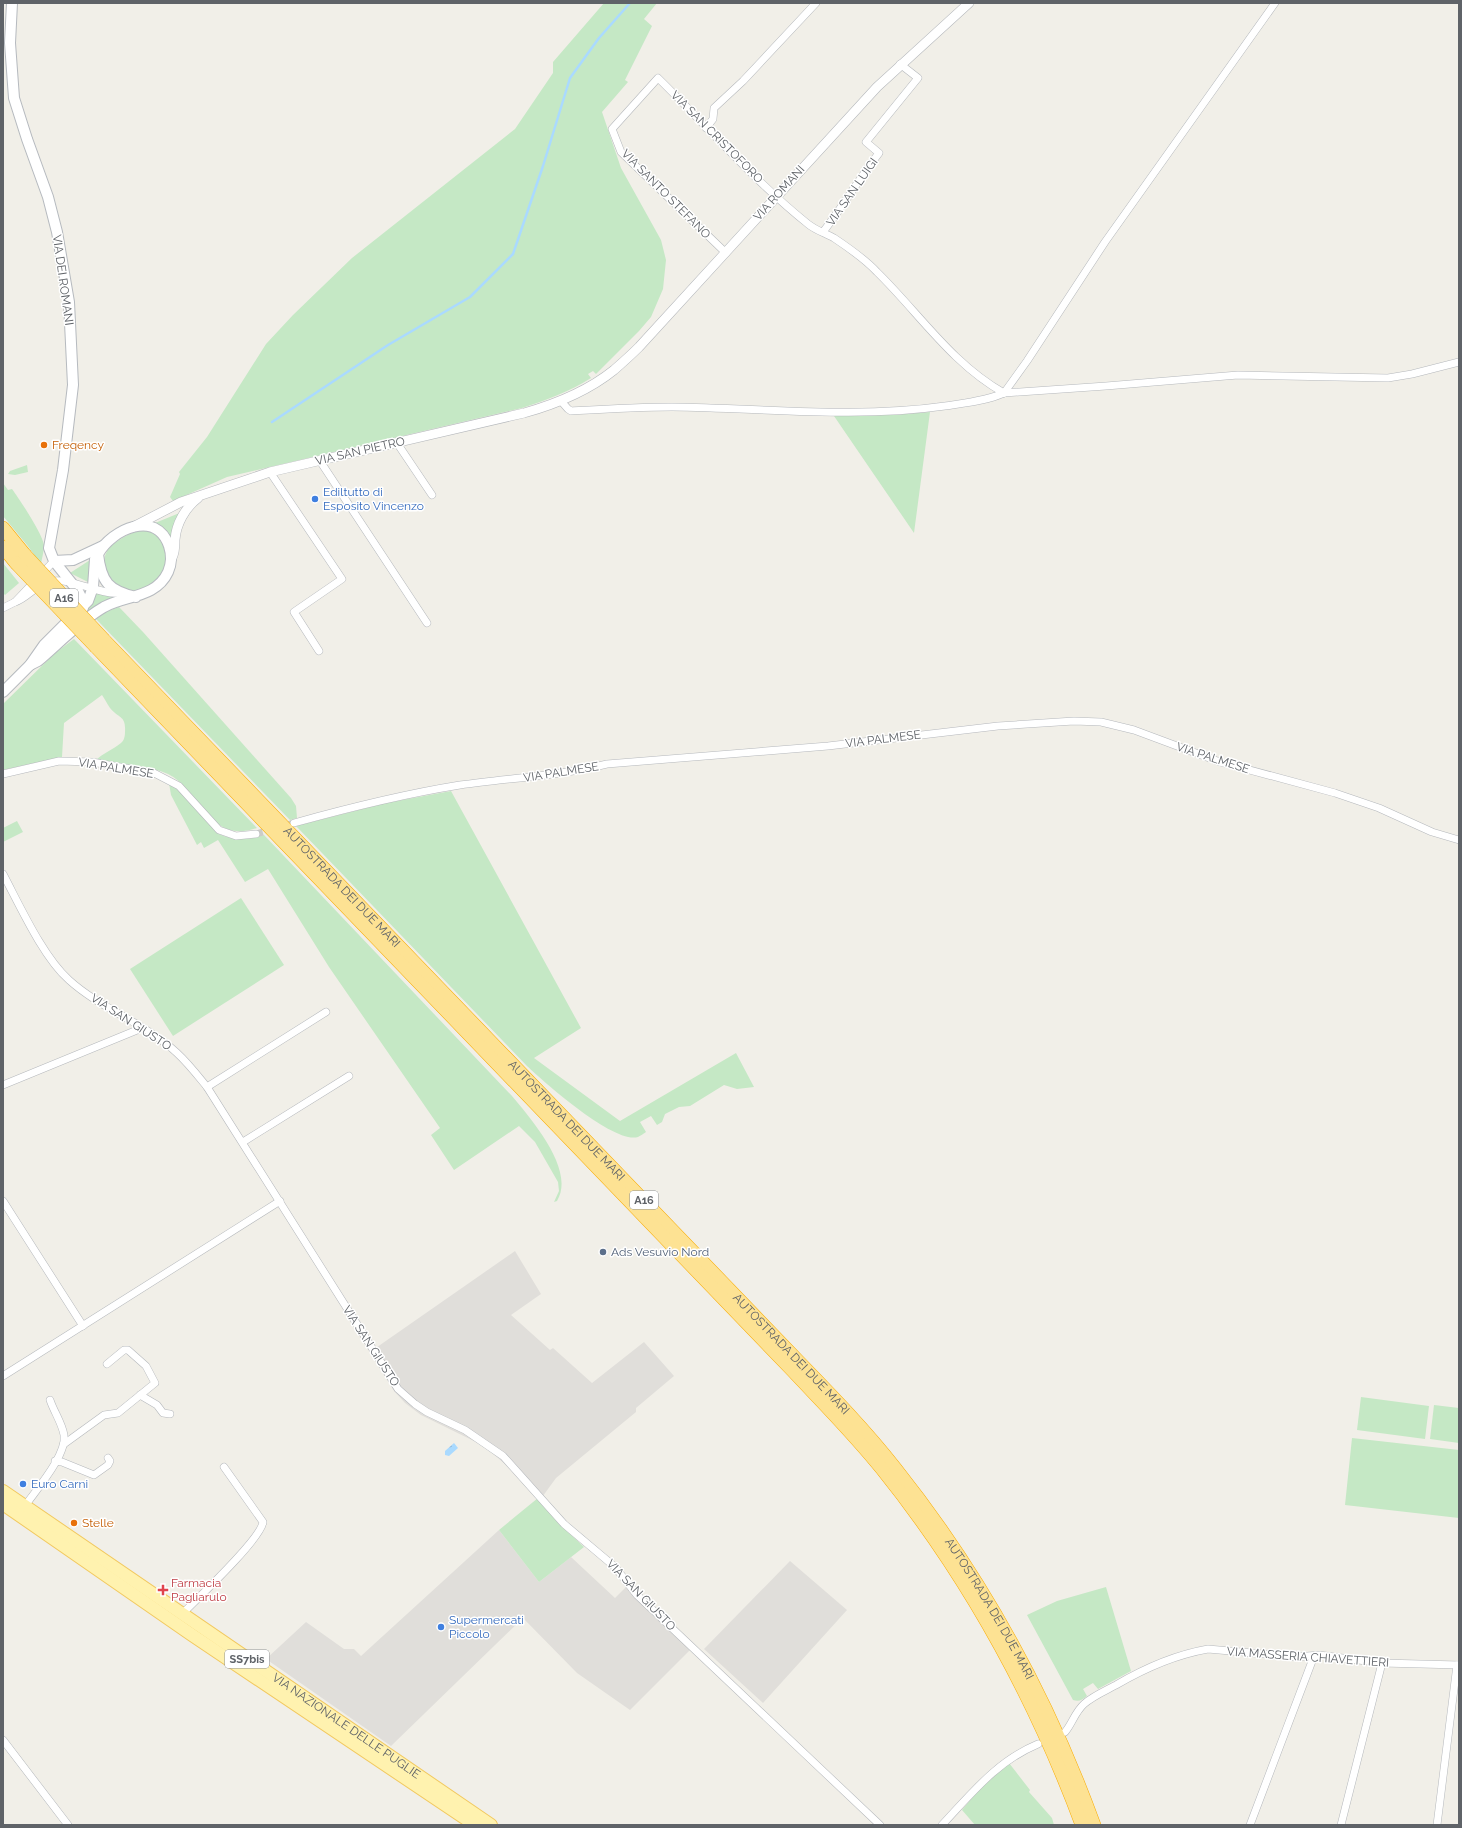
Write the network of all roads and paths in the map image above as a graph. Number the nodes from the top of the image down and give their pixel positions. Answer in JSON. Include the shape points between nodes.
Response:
{"nodes":[{"id":1,"x":12,"y":3,"type":"edge"},
{"id":2,"x":816,"y":3,"type":"edge"},
{"id":3,"x":969,"y":3,"type":"edge"},
{"id":4,"x":1275,"y":3,"type":"edge"},
{"id":5,"x":900,"y":64,"type":"junction"},
{"id":6,"x":658,"y":78,"type":"joint"},
{"id":7,"x":706,"y":128,"type":"junction"},
{"id":8,"x":776,"y":196,"type":"junction"},
{"id":9,"x":823,"y":232,"type":"junction"},
{"id":10,"x":726,"y":253,"type":"junction"},
{"id":11,"x":1459,"y":362,"type":"edge"},
{"id":12,"x":591,"y":385,"type":"joint"},
{"id":13,"x":1004,"y":392,"type":"junction"},
{"id":14,"x":561,"y":401,"type":"junction"},
{"id":15,"x":397,"y":443,"type":"junction"},
{"id":16,"x":320,"y":461,"type":"junction"},
{"id":17,"x":270,"y":472,"type":"junction"},
{"id":18,"x":432,"y":495,"type":"dead end"},
{"id":19,"x":201,"y":496,"type":"junction"},
{"id":20,"x":133,"y":527,"type":"junction"},
{"id":21,"x":3,"y":528,"type":"edge"},
{"id":22,"x":3,"y":547,"type":"edge"},
{"id":23,"x":100,"y":550,"type":"junction"},
{"id":24,"x":172,"y":558,"type":"junction"},
{"id":25,"x":54,"y":561,"type":"junction"},
{"id":26,"x":72,"y":584,"type":"junction"},
{"id":27,"x":93,"y":587,"type":"junction"},
{"id":28,"x":119,"y":593,"type":"junction"},
{"id":29,"x":136,"y":597,"type":"junction"},
{"id":30,"x":14,"y":602,"type":"junction"},
{"id":31,"x":3,"y":608,"type":"edge"},
{"id":32,"x":83,"y":608,"type":"junction"},
{"id":33,"x":427,"y":623,"type":"dead end"},
{"id":34,"x":100,"y":644,"type":"junction"},
{"id":35,"x":320,"y":651,"type":"dead end"},
{"id":36,"x":30,"y":665,"type":"junction"},
{"id":37,"x":3,"y":692,"type":"edge"},
{"id":38,"x":3,"y":774,"type":"edge"},
{"id":39,"x":294,"y":823,"type":"tunnel mouth"},
{"id":40,"x":256,"y":834,"type":"tunnel mouth"},
{"id":41,"x":1459,"y":840,"type":"edge"},
{"id":42,"x":3,"y":874,"type":"edge"},
{"id":43,"x":326,"y":1012,"type":"dead end"},
{"id":44,"x":142,"y":1028,"type":"junction"},
{"id":45,"x":349,"y":1076,"type":"dead end"},
{"id":46,"x":3,"y":1085,"type":"edge"},
{"id":47,"x":207,"y":1087,"type":"junction"},
{"id":48,"x":243,"y":1142,"type":"junction"},
{"id":49,"x":3,"y":1201,"type":"edge"},
{"id":50,"x":280,"y":1201,"type":"junction"},
{"id":51,"x":83,"y":1326,"type":"junction"},
{"id":52,"x":107,"y":1364,"type":"dead end"},
{"id":53,"x":3,"y":1376,"type":"edge"},
{"id":54,"x":140,"y":1395,"type":"junction"},
{"id":55,"x":50,"y":1400,"type":"dead end"},
{"id":56,"x":170,"y":1414,"type":"dead end"},
{"id":57,"x":64,"y":1444,"type":"junction"},
{"id":58,"x":108,"y":1458,"type":"dead end"},
{"id":59,"x":55,"y":1462,"type":"junction"},
{"id":60,"x":224,"y":1467,"type":"dead end"},
{"id":61,"x":3,"y":1492,"type":"edge"},
{"id":62,"x":3,"y":1504,"type":"edge"},
{"id":63,"x":25,"y":1506,"type":"junction"},
{"id":64,"x":182,"y":1614,"type":"junction"},
{"id":65,"x":1314,"y":1656,"type":"junction"},
{"id":66,"x":1382,"y":1663,"type":"junction"},
{"id":67,"x":1458,"y":1665,"type":"edge"},
{"id":68,"x":1065,"y":1732,"type":"dead end"},
{"id":69,"x":3,"y":1740,"type":"edge"},
{"id":70,"x":1038,"y":1744,"type":"dead end"},
{"id":71,"x":68,"y":1825,"type":"edge"},
{"id":72,"x":475,"y":1825,"type":"edge"},
{"id":73,"x":491,"y":1825,"type":"edge"},
{"id":74,"x":880,"y":1825,"type":"edge"},
{"id":75,"x":942,"y":1825,"type":"edge"},
{"id":76,"x":1082,"y":1825,"type":"edge"},
{"id":77,"x":1094,"y":1825,"type":"edge"},
{"id":78,"x":1250,"y":1825,"type":"edge"},
{"id":79,"x":1341,"y":1825,"type":"edge"},
{"id":80,"x":1437,"y":1825,"type":"edge"}],
"edges":[{"from":1,"to":25,"type":"main road","name":"VIA DEI ROMANI","via":[[10,43],[14,98],[54,218],[69,302],[73,385],[63,470],[49,545]]},
{"from":2,"to":7,"type":"street","via":[[714,108],[713,119]]},
{"from":3,"to":5,"type":"street","name":"VIA ROMANI"},
{"from":4,"to":13,"type":"street","via":[[1105,242]]},
{"from":5,"to":8,"type":"street","name":"VIA ROMANI"},
{"from":5,"to":9,"type":"street","name":"VIA SAN LUIGI","via":[[918,78],[866,142],[880,153]]},
{"from":6,"to":7,"type":"street","name":"VIA SAN CRISTOFORO"},
{"from":6,"to":10,"type":"street","name":"VIA SANTO STEFANO","via":[[612,129],[621,152]]},
{"from":7,"to":8,"type":"street","name":"VIA SAN CRISTOFORO"},
{"from":8,"to":9,"type":"street","name":"VIA SAN CRISTOFORO","via":[[809,225]]},
{"from":8,"to":10,"type":"street","name":"VIA ROMANI"},
{"from":9,"to":13,"type":"street","name":"VIA SAN CRISTOFORO","via":[[877,271],[957,357],[989,384]]},
{"from":10,"to":12,"type":"street","name":"VIA ROMANI","via":[[639,347],[613,371]]},
{"from":11,"to":13,"type":"street","via":[[1388,378],[1238,375]]},
{"from":12,"to":14,"type":"street","name":"VIA SAN PIETRO"},
{"from":13,"to":14,"type":"street","via":[[963,403],[883,412],[671,407],[568,410]]},
{"from":14,"to":15,"type":"street","name":"VIA SAN PIETRO","via":[[502,419]]},
{"from":15,"to":16,"type":"street","name":"VIA SAN PIETRO"},
{"from":15,"to":18,"type":"street"},
{"from":16,"to":17,"type":"street","name":"VIA SAN PIETRO"},
{"from":16,"to":33,"type":"street"},
{"from":17,"to":19,"type":"street","name":"VIA SAN PIETRO"},
{"from":17,"to":35,"type":"street","via":[[342,579],[294,612]]},
{"from":19,"to":20,"type":"street","name":"VIA SAN PIETRO","via":[[181,502]]},
{"from":19,"to":24,"type":"street","via":[[187,508],[177,528]]},
{"from":20,"to":23,"type":"main road","via":[[123,531]]},
{"from":20,"to":24,"type":"main road","via":[[143,525],[159,531],[166,539]]},
{"from":21,"to":34,"type":"highway","name":"AUTOSTRADA DEI DUE MARI","number":"A16","bridge":true},
{"from":22,"to":34,"type":"highway","name":"AUTOSTRADA DEI DUE MARI","number":"A16","bridge":true,"via":[[38,586]]},
{"from":23,"to":25,"type":"main road","via":[[73,560]]},
{"from":23,"to":27,"type":"main road","via":[[94,560]]},
{"from":23,"to":28,"type":"main road","via":[[102,575]]},
{"from":24,"to":29,"type":"main road","via":[[163,581],[156,588]]},
{"from":25,"to":26,"type":"main road"},
{"from":25,"to":30,"type":"street"},
{"from":26,"to":27,"type":"street"},
{"from":26,"to":30,"type":"street","via":[[53,580]]},
{"from":26,"to":32,"type":"main road","via":[[82,599]]},
{"from":27,"to":28,"type":"street","via":[[112,594]]},
{"from":27,"to":32,"type":"main road"},
{"from":28,"to":29,"type":"main road"},
{"from":29,"to":36,"type":"main road","via":[[113,603],[94,614]]},
{"from":30,"to":31,"type":"street"},
{"from":32,"to":36,"type":"main road","via":[[44,645]]},
{"from":34,"to":76,"type":"highway","name":"AUTOSTRADA DEI DUE MARI","number":"A16","via":[[787,1365],[881,1468],[950,1561],[997,1637],[1037,1715]]},
{"from":34,"to":77,"type":"highway","name":"AUTOSTRADA DEI DUE MARI","number":"A16","via":[[861,1427],[895,1468],[959,1555],[1006,1632],[1047,1711]]},
{"from":36,"to":37,"type":"main road"},
{"from":38,"to":40,"type":"street","name":"VIA PALMESE","via":[[59,761],[92,762],[154,773],[179,786],[219,830],[236,836]]},
{"from":39,"to":41,"type":"street","name":"VIA PALMESE","via":[[459,786],[583,770],[607,764],[828,746],[998,726],[1074,721],[1101,722],[1134,730],[1220,762],[1335,793],[1379,808],[1432,832]]},
{"from":42,"to":44,"type":"street","name":"VIA SAN GIUSTO","via":[[55,965],[68,980]]},
{"from":43,"to":47,"type":"street"},
{"from":44,"to":46,"type":"street"},
{"from":44,"to":47,"type":"street","name":"VIA SAN GIUSTO","via":[[177,1053]]},
{"from":45,"to":48,"type":"street"},
{"from":47,"to":48,"type":"street","name":"VIA SAN GIUSTO"},
{"from":48,"to":50,"type":"street","name":"VIA SAN GIUSTO"},
{"from":49,"to":51,"type":"street"},
{"from":50,"to":51,"type":"street"},
{"from":50,"to":74,"type":"street","name":"VIA SAN GIUSTO","via":[[398,1389],[427,1412],[465,1430],[503,1456],[564,1524],[615,1567],[637,1595]]},
{"from":51,"to":53,"type":"street"},
{"from":52,"to":54,"type":"street","via":[[126,1350],[146,1366],[155,1383]]},
{"from":54,"to":56,"type":"street","via":[[158,1405],[163,1413]]},
{"from":54,"to":57,"type":"street","via":[[118,1412],[100,1417]]},
{"from":55,"to":57,"type":"street","via":[[54,1413],[62,1425]]},
{"from":57,"to":59,"type":"street"},
{"from":58,"to":59,"type":"street","via":[[109,1463],[94,1475],[62,1462]]},
{"from":59,"to":63,"type":"street"},
{"from":60,"to":64,"type":"street","via":[[263,1522],[263,1526],[253,1540]]},
{"from":61,"to":63,"type":"main road","name":"VIA NAZIONALE DELLE PUGLIE","number":"SS7bis"},
{"from":62,"to":72,"type":"main road","name":"VIA NAZIONALE DELLE PUGLIE","number":"SS7bis","via":[[192,1635]]},
{"from":63,"to":64,"type":"main road","name":"VIA NAZIONALE DELLE PUGLIE","number":"SS7bis"},
{"from":64,"to":73,"type":"main road","name":"VIA NAZIONALE DELLE PUGLIE","number":"SS7bis"},
{"from":65,"to":66,"type":"street","name":"VIA MASSERIA CHIAVETTIERI"},
{"from":65,"to":68,"type":"street","name":"VIA MASSERIA CHIAVETTIERI","via":[[1296,1657],[1208,1649],[1174,1657],[1142,1670],[1095,1696],[1076,1713]]},
{"from":65,"to":78,"type":"street"},
{"from":66,"to":67,"type":"street","name":"VIA MASSERIA CHIAVETTIERI"},
{"from":66,"to":79,"type":"street"},
{"from":67,"to":80,"type":"street"},
{"from":69,"to":71,"type":"street"},
{"from":70,"to":75,"type":"street","via":[[1006,1761]]}]}
